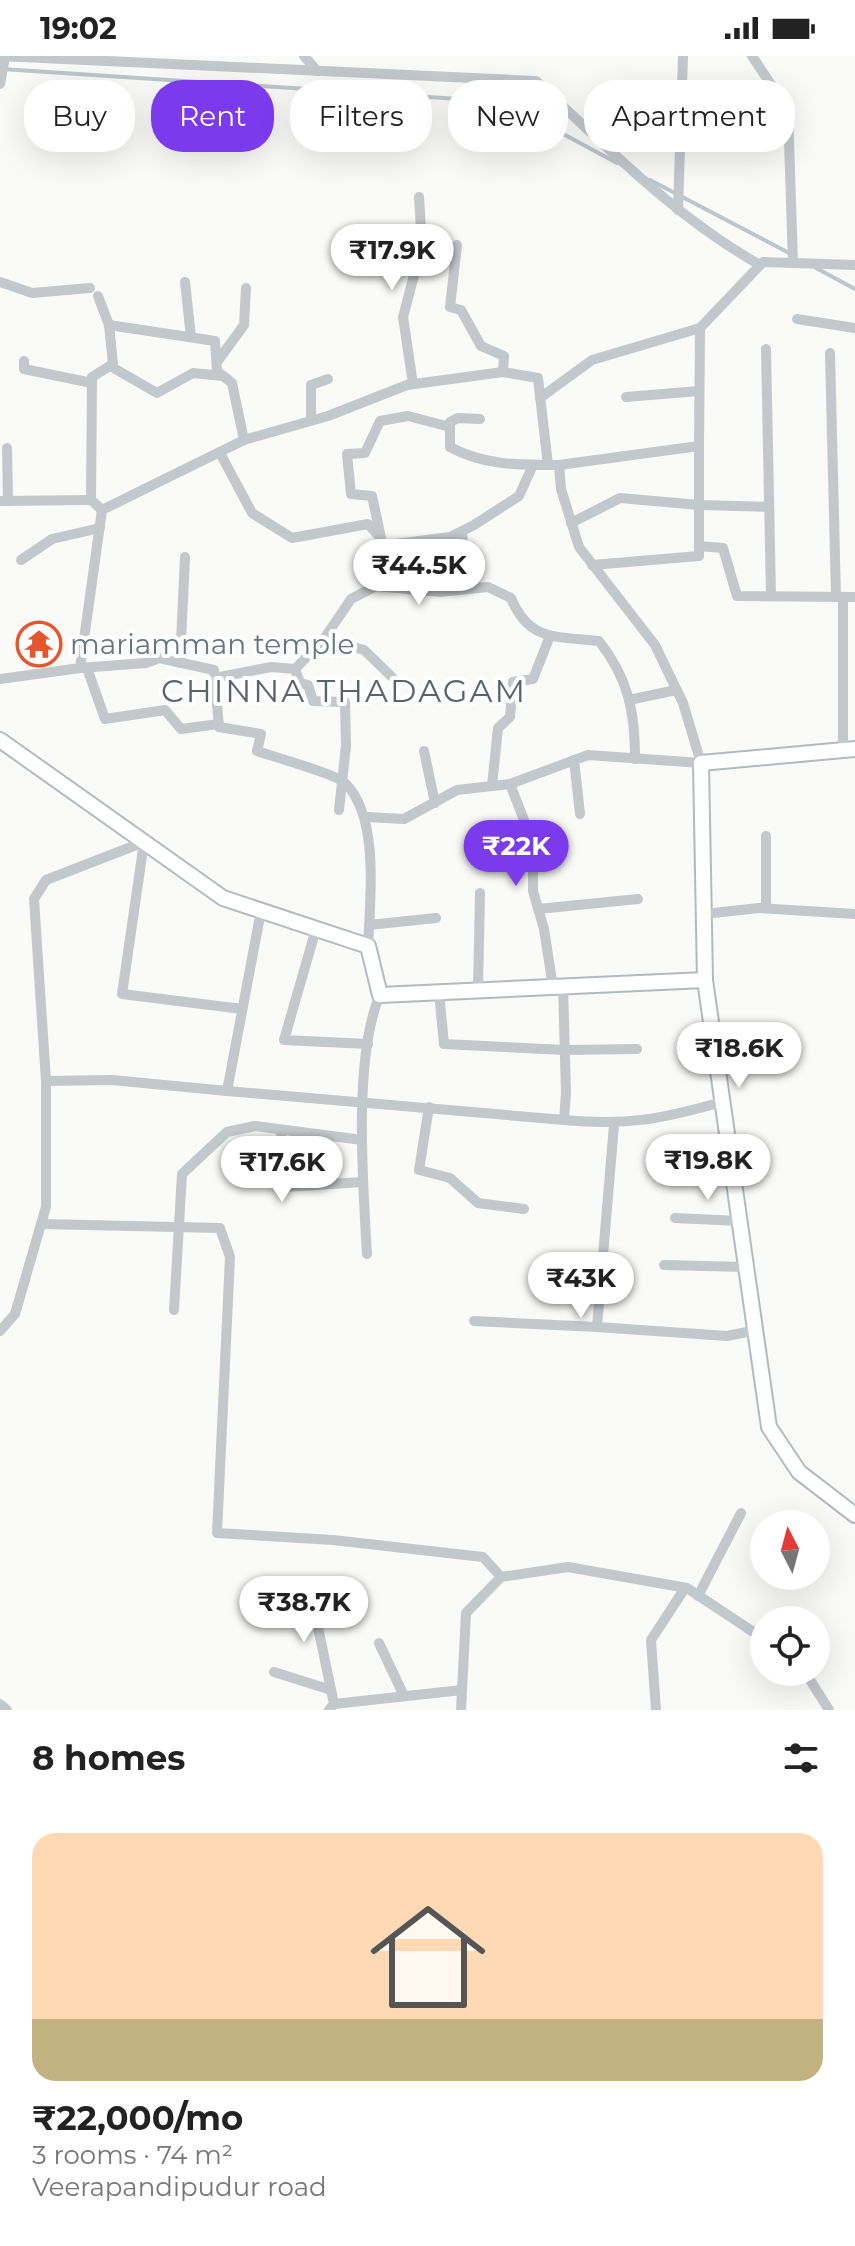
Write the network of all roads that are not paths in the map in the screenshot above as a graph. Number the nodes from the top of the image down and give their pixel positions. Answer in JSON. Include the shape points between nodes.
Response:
{"nodes":[{"id":1,"x":304,"y":56,"type":"edge"},
{"id":2,"x":683,"y":56,"type":"edge"},
{"id":3,"x":752,"y":56,"type":"edge"},
{"id":4,"x":3,"y":58,"type":"edge"},
{"id":5,"x":317,"y":71,"type":"junction"},
{"id":6,"x":1,"y":81,"type":"edge"},
{"id":7,"x":419,"y":197,"type":"dead end"},
{"id":8,"x":678,"y":210,"type":"junction"},
{"id":9,"x":457,"y":245,"type":"dead end"},
{"id":10,"x":793,"y":262,"type":"junction"},
{"id":11,"x":760,"y":265,"type":"junction"},
{"id":12,"x":855,"y":265,"type":"edge"},
{"id":13,"x":0,"y":279,"type":"edge"},
{"id":14,"x":185,"y":282,"type":"dead end"},
{"id":15,"x":246,"y":288,"type":"dead end"},
{"id":16,"x":797,"y":319,"type":"dead end"},
{"id":17,"x":109,"y":325,"type":"junction"},
{"id":18,"x":700,"y":328,"type":"junction"},
{"id":19,"x":855,"y":328,"type":"edge"},
{"id":20,"x":191,"y":337,"type":"junction"},
{"id":21,"x":766,"y":349,"type":"dead end"},
{"id":22,"x":830,"y":353,"type":"dead end"},
{"id":23,"x":24,"y":361,"type":"dead end"},
{"id":24,"x":217,"y":362,"type":"junction"},
{"id":25,"x":110,"y":366,"type":"junction"},
{"id":26,"x":503,"y":372,"type":"junction"},
{"id":27,"x":223,"y":376,"type":"junction"},
{"id":28,"x":328,"y":379,"type":"dead end"},
{"id":29,"x":92,"y":383,"type":"junction"},
{"id":30,"x":413,"y":384,"type":"junction"},
{"id":31,"x":699,"y":391,"type":"junction"},
{"id":32,"x":626,"y":397,"type":"dead end"},
{"id":33,"x":540,"y":398,"type":"junction"},
{"id":34,"x":480,"y":419,"type":"dead end"},
{"id":35,"x":311,"y":421,"type":"junction"},
{"id":36,"x":450,"y":427,"type":"junction"},
{"id":37,"x":244,"y":440,"type":"junction"},
{"id":38,"x":699,"y":446,"type":"junction"},
{"id":39,"x":7,"y":448,"type":"dead end"},
{"id":40,"x":220,"y":453,"type":"junction"},
{"id":41,"x":533,"y":465,"type":"junction"},
{"id":42,"x":554,"y":465,"type":"junction"},
{"id":43,"x":91,"y":500,"type":"junction"},
{"id":44,"x":4,"y":501,"type":"edge"},
{"id":45,"x":699,"y":505,"type":"junction"},
{"id":46,"x":769,"y":507,"type":"junction"},
{"id":47,"x":102,"y":510,"type":"junction"},
{"id":48,"x":571,"y":523,"type":"junction"},
{"id":49,"x":100,"y":528,"type":"junction"},
{"id":50,"x":462,"y":532,"type":"junction"},
{"id":51,"x":384,"y":541,"type":"junction"},
{"id":52,"x":699,"y":546,"type":"junction"},
{"id":53,"x":185,"y":557,"type":"dead end"},
{"id":54,"x":21,"y":560,"type":"dead end"},
{"id":55,"x":592,"y":565,"type":"junction"},
{"id":56,"x":376,"y":586,"type":"junction"},
{"id":57,"x":466,"y":589,"type":"junction"},
{"id":58,"x":771,"y":596,"type":"junction"},
{"id":59,"x":845,"y":597,"type":"edge"},
{"id":60,"x":550,"y":636,"type":"junction"},
{"id":61,"x":324,"y":639,"type":"junction"},
{"id":62,"x":180,"y":663,"type":"junction"},
{"id":63,"x":849,"y":664,"type":"edge"},
{"id":64,"x":84,"y":668,"type":"junction"},
{"id":65,"x":295,"y":669,"type":"junction"},
{"id":66,"x":392,"y":677,"type":"dead end"},
{"id":67,"x":215,"y":678,"type":"junction"},
{"id":68,"x":0,"y":679,"type":"edge"},
{"id":69,"x":676,"y":690,"type":"junction"},
{"id":70,"x":629,"y":700,"type":"junction"},
{"id":71,"x":219,"y":724,"type":"junction"},
{"id":72,"x":0,"y":740,"type":"edge"},
{"id":73,"x":849,"y":750,"type":"edge"},
{"id":74,"x":424,"y":751,"type":"dead end"},
{"id":75,"x":635,"y":759,"type":"junction"},
{"id":76,"x":574,"y":760,"type":"junction"},
{"id":77,"x":701,"y":763,"type":"junction"},
{"id":78,"x":344,"y":782,"type":"junction"},
{"id":79,"x":510,"y":784,"type":"junction"},
{"id":80,"x":492,"y":786,"type":"junction"},
{"id":81,"x":435,"y":803,"type":"junction"},
{"id":82,"x":339,"y":810,"type":"dead end"},
{"id":83,"x":580,"y":814,"type":"dead end"},
{"id":84,"x":366,"y":817,"type":"junction"},
{"id":85,"x":766,"y":836,"type":"dead end"},
{"id":86,"x":144,"y":842,"type":"junction"},
{"id":87,"x":480,"y":893,"type":"dead end"},
{"id":88,"x":638,"y":899,"type":"dead end"},
{"id":89,"x":766,"y":908,"type":"junction"},
{"id":90,"x":538,"y":909,"type":"junction"},
{"id":91,"x":261,"y":911,"type":"junction"},
{"id":92,"x":704,"y":914,"type":"junction"},
{"id":93,"x":855,"y":914,"type":"edge"},
{"id":94,"x":436,"y":918,"type":"dead end"},
{"id":95,"x":369,"y":925,"type":"junction"},
{"id":96,"x":316,"y":929,"type":"junction"},
{"id":97,"x":368,"y":946,"type":"junction"},
{"id":98,"x":705,"y":980,"type":"junction"},
{"id":99,"x":558,"y":986,"type":"junction"},
{"id":100,"x":478,"y":990,"type":"junction"},
{"id":101,"x":439,"y":992,"type":"junction"},
{"id":102,"x":380,"y":995,"type":"junction"},
{"id":103,"x":242,"y":1009,"type":"junction"},
{"id":104,"x":368,"y":1044,"type":"junction"},
{"id":105,"x":637,"y":1049,"type":"dead end"},
{"id":106,"x":565,"y":1050,"type":"junction"},
{"id":107,"x":46,"y":1081,"type":"junction"},
{"id":108,"x":227,"y":1091,"type":"junction"},
{"id":109,"x":365,"y":1102,"type":"junction"},
{"id":110,"x":722,"y":1102,"type":"junction"},
{"id":111,"x":429,"y":1107,"type":"junction"},
{"id":112,"x":564,"y":1120,"type":"junction"},
{"id":113,"x":614,"y":1125,"type":"junction"},
{"id":114,"x":281,"y":1130,"type":"junction"},
{"id":115,"x":362,"y":1140,"type":"junction"},
{"id":116,"x":363,"y":1182,"type":"junction"},
{"id":117,"x":524,"y":1209,"type":"dead end"},
{"id":118,"x":675,"y":1218,"type":"dead end"},
{"id":119,"x":739,"y":1221,"type":"junction"},
{"id":120,"x":41,"y":1224,"type":"junction"},
{"id":121,"x":179,"y":1227,"type":"junction"},
{"id":122,"x":367,"y":1254,"type":"dead end"},
{"id":123,"x":664,"y":1265,"type":"dead end"},
{"id":124,"x":745,"y":1267,"type":"junction"},
{"id":125,"x":174,"y":1310,"type":"dead end"},
{"id":126,"x":474,"y":1321,"type":"dead end"},
{"id":127,"x":597,"y":1327,"type":"junction"},
{"id":128,"x":757,"y":1330,"type":"junction"},
{"id":129,"x":0,"y":1331,"type":"edge"},
{"id":130,"x":741,"y":1513,"type":"dead end"},
{"id":131,"x":855,"y":1515,"type":"edge"},
{"id":132,"x":501,"y":1577,"type":"junction"},
{"id":133,"x":309,"y":1584,"type":"dead end"},
{"id":134,"x":685,"y":1588,"type":"junction"},
{"id":135,"x":698,"y":1596,"type":"junction"},
{"id":136,"x":750,"y":1630,"type":"edge"},
{"id":137,"x":379,"y":1643,"type":"dead end"},
{"id":138,"x":274,"y":1672,"type":"dead end"},
{"id":139,"x":814,"y":1686,"type":"edge"},
{"id":140,"x":331,"y":1690,"type":"junction"},
{"id":141,"x":462,"y":1690,"type":"junction"},
{"id":142,"x":404,"y":1696,"type":"junction"},
{"id":143,"x":0,"y":1704,"type":"edge"},
{"id":144,"x":332,"y":1707,"type":"edge"},
{"id":145,"x":7,"y":1710,"type":"edge"},
{"id":146,"x":461,"y":1710,"type":"edge"},
{"id":147,"x":656,"y":1710,"type":"edge"},
{"id":148,"x":829,"y":1710,"type":"edge"}],
"edges":[{"from":1,"to":5,"type":"street"},
{"from":2,"to":8,"type":"street"},
{"from":3,"to":10,"type":"street","via":[[788,110]]},
{"from":4,"to":5,"type":"street"},
{"from":4,"to":6,"type":"street"},
{"from":5,"to":8,"type":"street","via":[[536,81]]},
{"from":7,"to":30,"type":"street","via":[[422,245],[403,317]]},
{"from":8,"to":11,"type":"street","via":[[713,239]]},
{"from":9,"to":26,"type":"street","via":[[450,307],[461,310],[481,346],[504,356]]},
{"from":10,"to":11,"type":"street"},
{"from":10,"to":12,"type":"street"},
{"from":11,"to":18,"type":"street"},
{"from":13,"to":17,"type":"street","via":[[32,293],[94,292]]},
{"from":14,"to":20,"type":"street"},
{"from":15,"to":24,"type":"street","via":[[244,325]]},
{"from":16,"to":19,"type":"street"},
{"from":17,"to":20,"type":"street"},
{"from":17,"to":25,"type":"street"},
{"from":18,"to":31,"type":"street"},
{"from":18,"to":33,"type":"street","via":[[592,360]]},
{"from":20,"to":24,"type":"street","via":[[215,341]]},
{"from":21,"to":46,"type":"street"},
{"from":22,"to":59,"type":"street"},
{"from":23,"to":29,"type":"street","via":[[24,369]]},
{"from":24,"to":27,"type":"street"},
{"from":25,"to":27,"type":"street","via":[[157,393],[193,373]]},
{"from":25,"to":29,"type":"street","via":[[92,377]]},
{"from":26,"to":30,"type":"street"},
{"from":26,"to":33,"type":"street","via":[[538,378]]},
{"from":27,"to":37,"type":"street","via":[[232,383]]},
{"from":28,"to":35,"type":"street","via":[[311,385]]},
{"from":29,"to":43,"type":"street"},
{"from":30,"to":35,"type":"street"},
{"from":31,"to":32,"type":"street"},
{"from":31,"to":38,"type":"street"},
{"from":33,"to":42,"type":"street"},
{"from":34,"to":36,"type":"street","via":[[458,418]]},
{"from":35,"to":37,"type":"street"},
{"from":36,"to":41,"type":"street","via":[[450,447],[470,458]]},
{"from":36,"to":51,"type":"street","via":[[408,416],[380,421],[365,453],[347,454],[351,494],[372,496]]},
{"from":37,"to":40,"type":"street"},
{"from":38,"to":42,"type":"street"},
{"from":38,"to":45,"type":"street"},
{"from":39,"to":44,"type":"street"},
{"from":40,"to":47,"type":"street"},
{"from":40,"to":51,"type":"street","via":[[252,513],[292,538],[368,524]]},
{"from":41,"to":42,"type":"street"},
{"from":41,"to":50,"type":"street","via":[[519,496]]},
{"from":42,"to":48,"type":"street"},
{"from":43,"to":44,"type":"street"},
{"from":43,"to":47,"type":"street"},
{"from":45,"to":46,"type":"street"},
{"from":45,"to":48,"type":"street","via":[[620,498]]},
{"from":45,"to":52,"type":"street"},
{"from":46,"to":58,"type":"street"},
{"from":47,"to":49,"type":"street"},
{"from":48,"to":55,"type":"street"},
{"from":49,"to":54,"type":"street","via":[[52,539]]},
{"from":49,"to":64,"type":"street"},
{"from":50,"to":51,"type":"street"},
{"from":50,"to":57,"type":"street"},
{"from":51,"to":56,"type":"street","via":[[374,561]]},
{"from":52,"to":55,"type":"street","via":[[699,556]]},
{"from":52,"to":58,"type":"street","via":[[723,548],[737,596]]},
{"from":53,"to":62,"type":"street"},
{"from":55,"to":69,"type":"street","via":[[655,645]]},
{"from":56,"to":57,"type":"street"},
{"from":56,"to":61,"type":"street","via":[[351,599]]},
{"from":57,"to":60,"type":"street","via":[[488,587],[511,598],[520,619]]},
{"from":58,"to":59,"type":"street"},
{"from":59,"to":63,"type":"street"},
{"from":60,"to":70,"type":"street","via":[[599,641],[620,668]]},
{"from":60,"to":80,"type":"street","via":[[533,679],[513,682],[510,717],[498,728]]},
{"from":61,"to":65,"type":"street"},
{"from":61,"to":66,"type":"street","via":[[364,650]]},
{"from":62,"to":64,"type":"street","via":[[159,658]]},
{"from":62,"to":67,"type":"street","via":[[214,670]]},
{"from":63,"to":73,"type":"street"},
{"from":64,"to":68,"type":"street"},
{"from":64,"to":71,"type":"street","via":[[105,719],[165,710],[181,729]]},
{"from":65,"to":67,"type":"street","via":[[271,667]]},
{"from":65,"to":78,"type":"street","via":[[313,701],[345,702]]},
{"from":67,"to":71,"type":"street"},
{"from":69,"to":70,"type":"street"},
{"from":69,"to":77,"type":"street"},
{"from":70,"to":75,"type":"street"},
{"from":71,"to":78,"type":"street","via":[[261,734],[257,751]]},
{"from":72,"to":86,"type":"main road"},
{"from":73,"to":77,"type":"main road"},
{"from":74,"to":81,"type":"street"},
{"from":75,"to":76,"type":"street","via":[[588,755]]},
{"from":75,"to":77,"type":"street"},
{"from":76,"to":79,"type":"street"},
{"from":76,"to":83,"type":"street"},
{"from":77,"to":92,"type":"main road"},
{"from":78,"to":82,"type":"street"},
{"from":78,"to":84,"type":"street"},
{"from":79,"to":80,"type":"street"},
{"from":79,"to":90,"type":"street","via":[[533,843]]},
{"from":80,"to":81,"type":"street","via":[[457,790]]},
{"from":81,"to":84,"type":"street","via":[[404,819]]},
{"from":84,"to":95,"type":"street"},
{"from":85,"to":89,"type":"street"},
{"from":86,"to":91,"type":"main road","via":[[223,898]]},
{"from":86,"to":103,"type":"street","via":[[122,994]]},
{"from":86,"to":107,"type":"street","via":[[46,880],[34,899]]},
{"from":87,"to":100,"type":"street"},
{"from":88,"to":90,"type":"street"},
{"from":89,"to":92,"type":"street"},
{"from":89,"to":93,"type":"street"},
{"from":90,"to":99,"type":"street"},
{"from":91,"to":96,"type":"main road"},
{"from":91,"to":103,"type":"street"},
{"from":92,"to":98,"type":"main road"},
{"from":94,"to":95,"type":"street"},
{"from":95,"to":97,"type":"street"},
{"from":96,"to":97,"type":"main road"},
{"from":96,"to":104,"type":"street","via":[[284,1040]]},
{"from":97,"to":102,"type":"main road"},
{"from":98,"to":99,"type":"main road"},
{"from":98,"to":110,"type":"main road"},
{"from":99,"to":100,"type":"main road"},
{"from":99,"to":106,"type":"street"},
{"from":100,"to":101,"type":"main road"},
{"from":101,"to":102,"type":"main road"},
{"from":101,"to":106,"type":"street","via":[[444,1044]]},
{"from":102,"to":104,"type":"street","via":[[369,1020]]},
{"from":103,"to":108,"type":"street"},
{"from":104,"to":109,"type":"street"},
{"from":105,"to":106,"type":"street"},
{"from":106,"to":112,"type":"street"},
{"from":107,"to":108,"type":"street","via":[[112,1080]]},
{"from":107,"to":120,"type":"street","via":[[46,1207]]},
{"from":108,"to":109,"type":"street"},
{"from":109,"to":111,"type":"street"},
{"from":109,"to":115,"type":"street"},
{"from":110,"to":113,"type":"street"},
{"from":110,"to":119,"type":"main road"},
{"from":111,"to":112,"type":"street"},
{"from":111,"to":117,"type":"street","via":[[419,1170],[450,1178],[478,1203]]},
{"from":112,"to":113,"type":"street"},
{"from":113,"to":127,"type":"street"},
{"from":114,"to":115,"type":"street"},
{"from":114,"to":116,"type":"street","via":[[283,1187]]},
{"from":114,"to":121,"type":"street","via":[[255,1126],[227,1132],[182,1174]]},
{"from":115,"to":116,"type":"street"},
{"from":116,"to":122,"type":"street"},
{"from":118,"to":119,"type":"street"},
{"from":119,"to":124,"type":"main road"},
{"from":120,"to":121,"type":"street"},
{"from":120,"to":129,"type":"street","via":[[15,1314]]},
{"from":121,"to":125,"type":"street"},
{"from":121,"to":132,"type":"street","via":[[220,1228],[230,1257],[217,1533],[483,1557]]},
{"from":123,"to":124,"type":"street"},
{"from":124,"to":128,"type":"main road"},
{"from":126,"to":127,"type":"street"},
{"from":127,"to":128,"type":"street","via":[[727,1336]]},
{"from":128,"to":131,"type":"main road","via":[[769,1427],[799,1472]]},
{"from":130,"to":135,"type":"street"},
{"from":132,"to":134,"type":"street","via":[[568,1567]]},
{"from":132,"to":141,"type":"street","via":[[466,1613]]},
{"from":133,"to":140,"type":"street"},
{"from":134,"to":135,"type":"street"},
{"from":134,"to":147,"type":"street","via":[[651,1640]]},
{"from":135,"to":136,"type":"street"},
{"from":137,"to":142,"type":"street"},
{"from":138,"to":140,"type":"street"},
{"from":139,"to":148,"type":"street"},
{"from":140,"to":144,"type":"street"},
{"from":141,"to":142,"type":"street"},
{"from":141,"to":146,"type":"street"},
{"from":142,"to":144,"type":"street"},
{"from":143,"to":145,"type":"street"}]}
